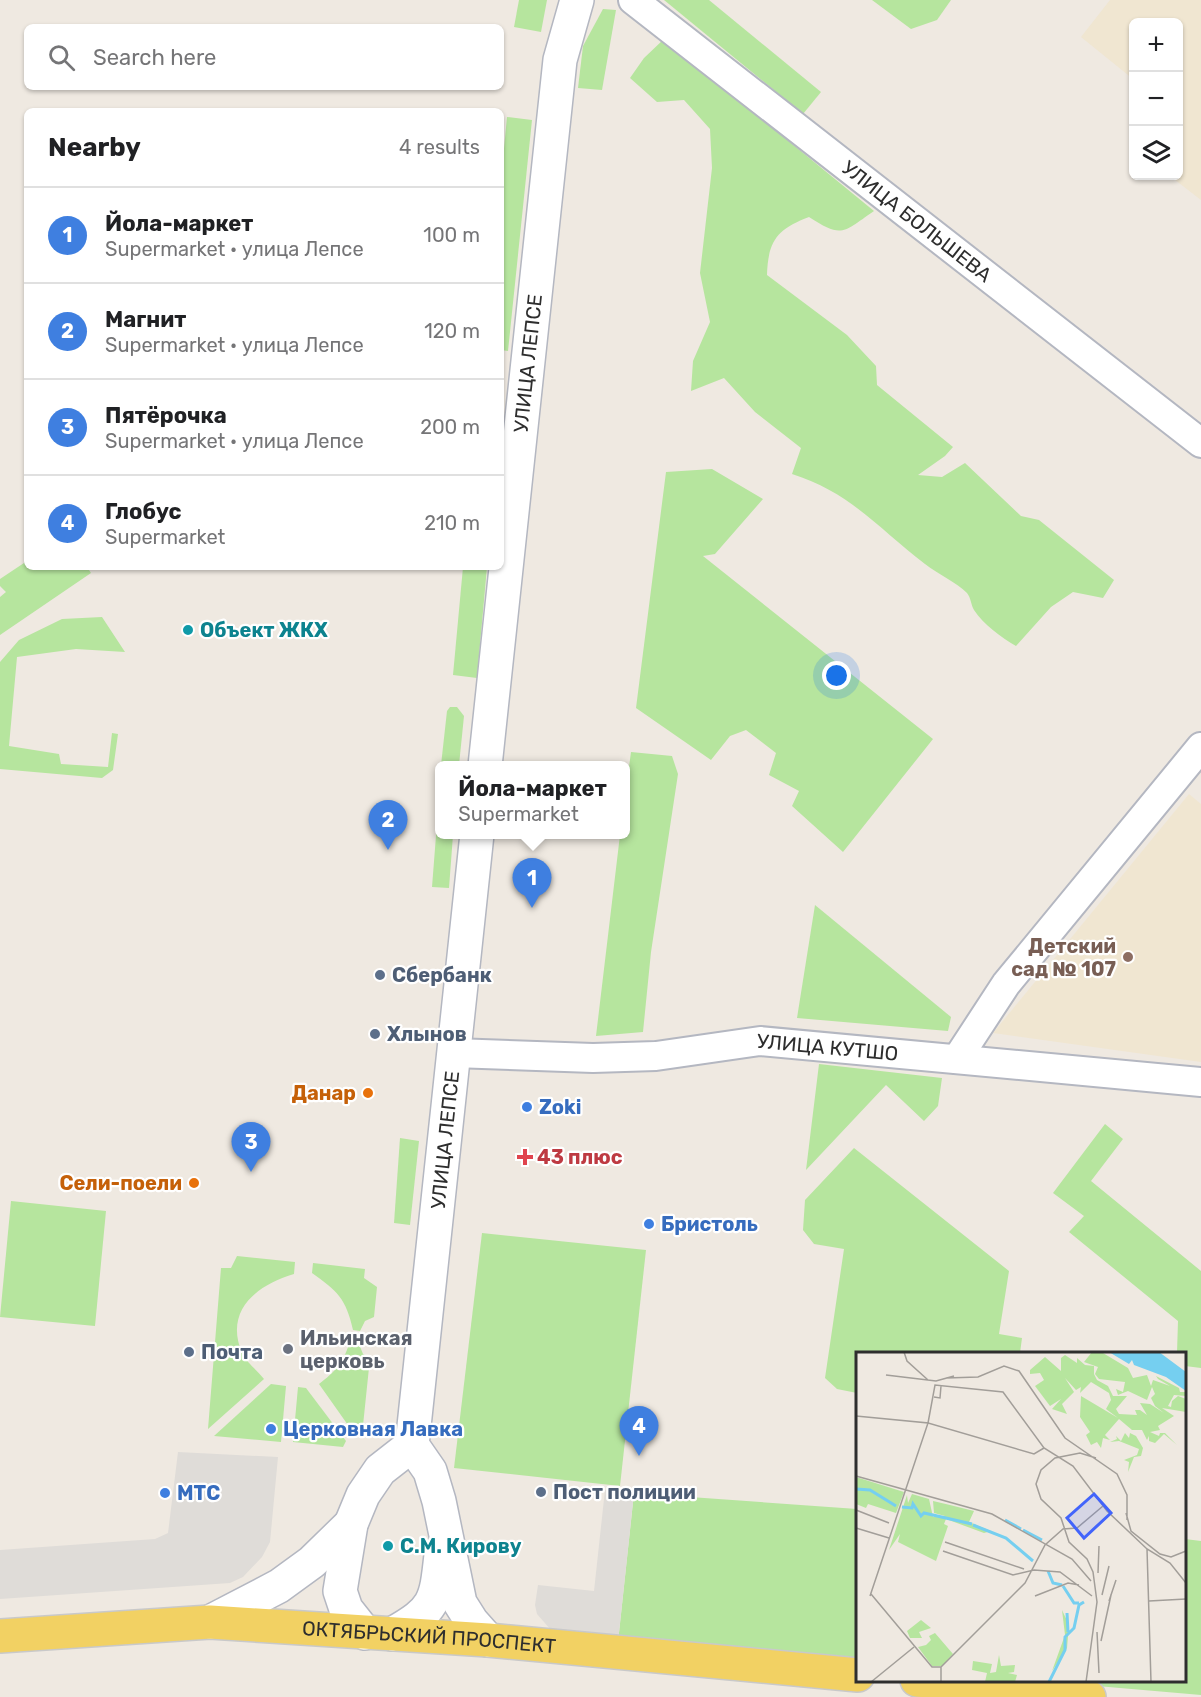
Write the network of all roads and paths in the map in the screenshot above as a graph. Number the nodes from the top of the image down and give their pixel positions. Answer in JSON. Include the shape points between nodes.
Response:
{"nodes":[{"id":1,"x":577,"y":0,"type":"edge"},
{"id":2,"x":633,"y":0,"type":"edge"},
{"id":3,"x":1201,"y":443,"type":"edge"},
{"id":4,"x":1201,"y":747,"type":"edge"},
{"id":5,"x":485,"y":761,"type":"edge"},
{"id":6,"x":476,"y":839,"type":"edge"},
{"id":7,"x":454,"y":1053,"type":"junction"},
{"id":8,"x":957,"y":1059,"type":"junction"},
{"id":9,"x":1201,"y":1082,"type":"edge"},
{"id":10,"x":412,"y":1445,"type":"junction"},
{"id":11,"x":351,"y":1524,"type":"junction"},
{"id":12,"x":444,"y":1524,"type":"junction"},
{"id":13,"x":210,"y":1622,"type":"junction"},
{"id":14,"x":378,"y":1633,"type":"junction"},
{"id":15,"x":0,"y":1636,"type":"edge"},
{"id":16,"x":488,"y":1640,"type":"junction"},
{"id":17,"x":856,"y":1675,"type":"edge"},
{"id":18,"x":937,"y":1682,"type":"edge"},
{"id":19,"x":1089,"y":1697,"type":"edge"}],
"edges":[{"from":1,"to":5,"type":"main road","name":"УЛИЦА ЛЕПСЕ","via":[[560,60]]},
{"from":2,"to":3,"type":"street","name":"УЛИЦА БОЛЬШЕВА"},
{"from":4,"to":8,"type":"street","via":[[1006,984]]},
{"from":6,"to":7,"type":"main road","name":"УЛИЦА ЛЕПСЕ"},
{"from":7,"to":8,"type":"street","name":"УЛИЦА КУТШО","via":[[656,1056],[760,1041]]},
{"from":7,"to":10,"type":"main road","name":"УЛИЦА ЛЕПСЕ"},
{"from":8,"to":9,"type":"street","name":"УЛИЦА КУТШО"},
{"from":10,"to":11,"type":"main road","via":[[380,1470],[363,1495]]},
{"from":10,"to":12,"type":"main road","via":[[430,1471]]},
{"from":11,"to":13,"type":"main road","via":[[312,1562],[279,1586]]},
{"from":11,"to":14,"type":"main road","via":[[340,1591],[346,1609]]},
{"from":12,"to":14,"type":"main road","via":[[436,1595],[422,1615]]},
{"from":12,"to":16,"type":"main road","via":[[460,1603]]},
{"from":13,"to":14,"type":"main road","name":"ОКТЯБРЬСКИЙ ПРОСПЕКТ"},
{"from":13,"to":15,"type":"main road","name":"ОКТЯБРЬСКИЙ ПРОСПЕКТ"},
{"from":14,"to":16,"type":"main road","name":"ОКТЯБРЬСКИЙ ПРОСПЕКТ"},
{"from":16,"to":17,"type":"main road","name":"ОКТЯБРЬСКИЙ ПРОСПЕКТ"},
{"from":18,"to":19,"type":"main road"}]}
